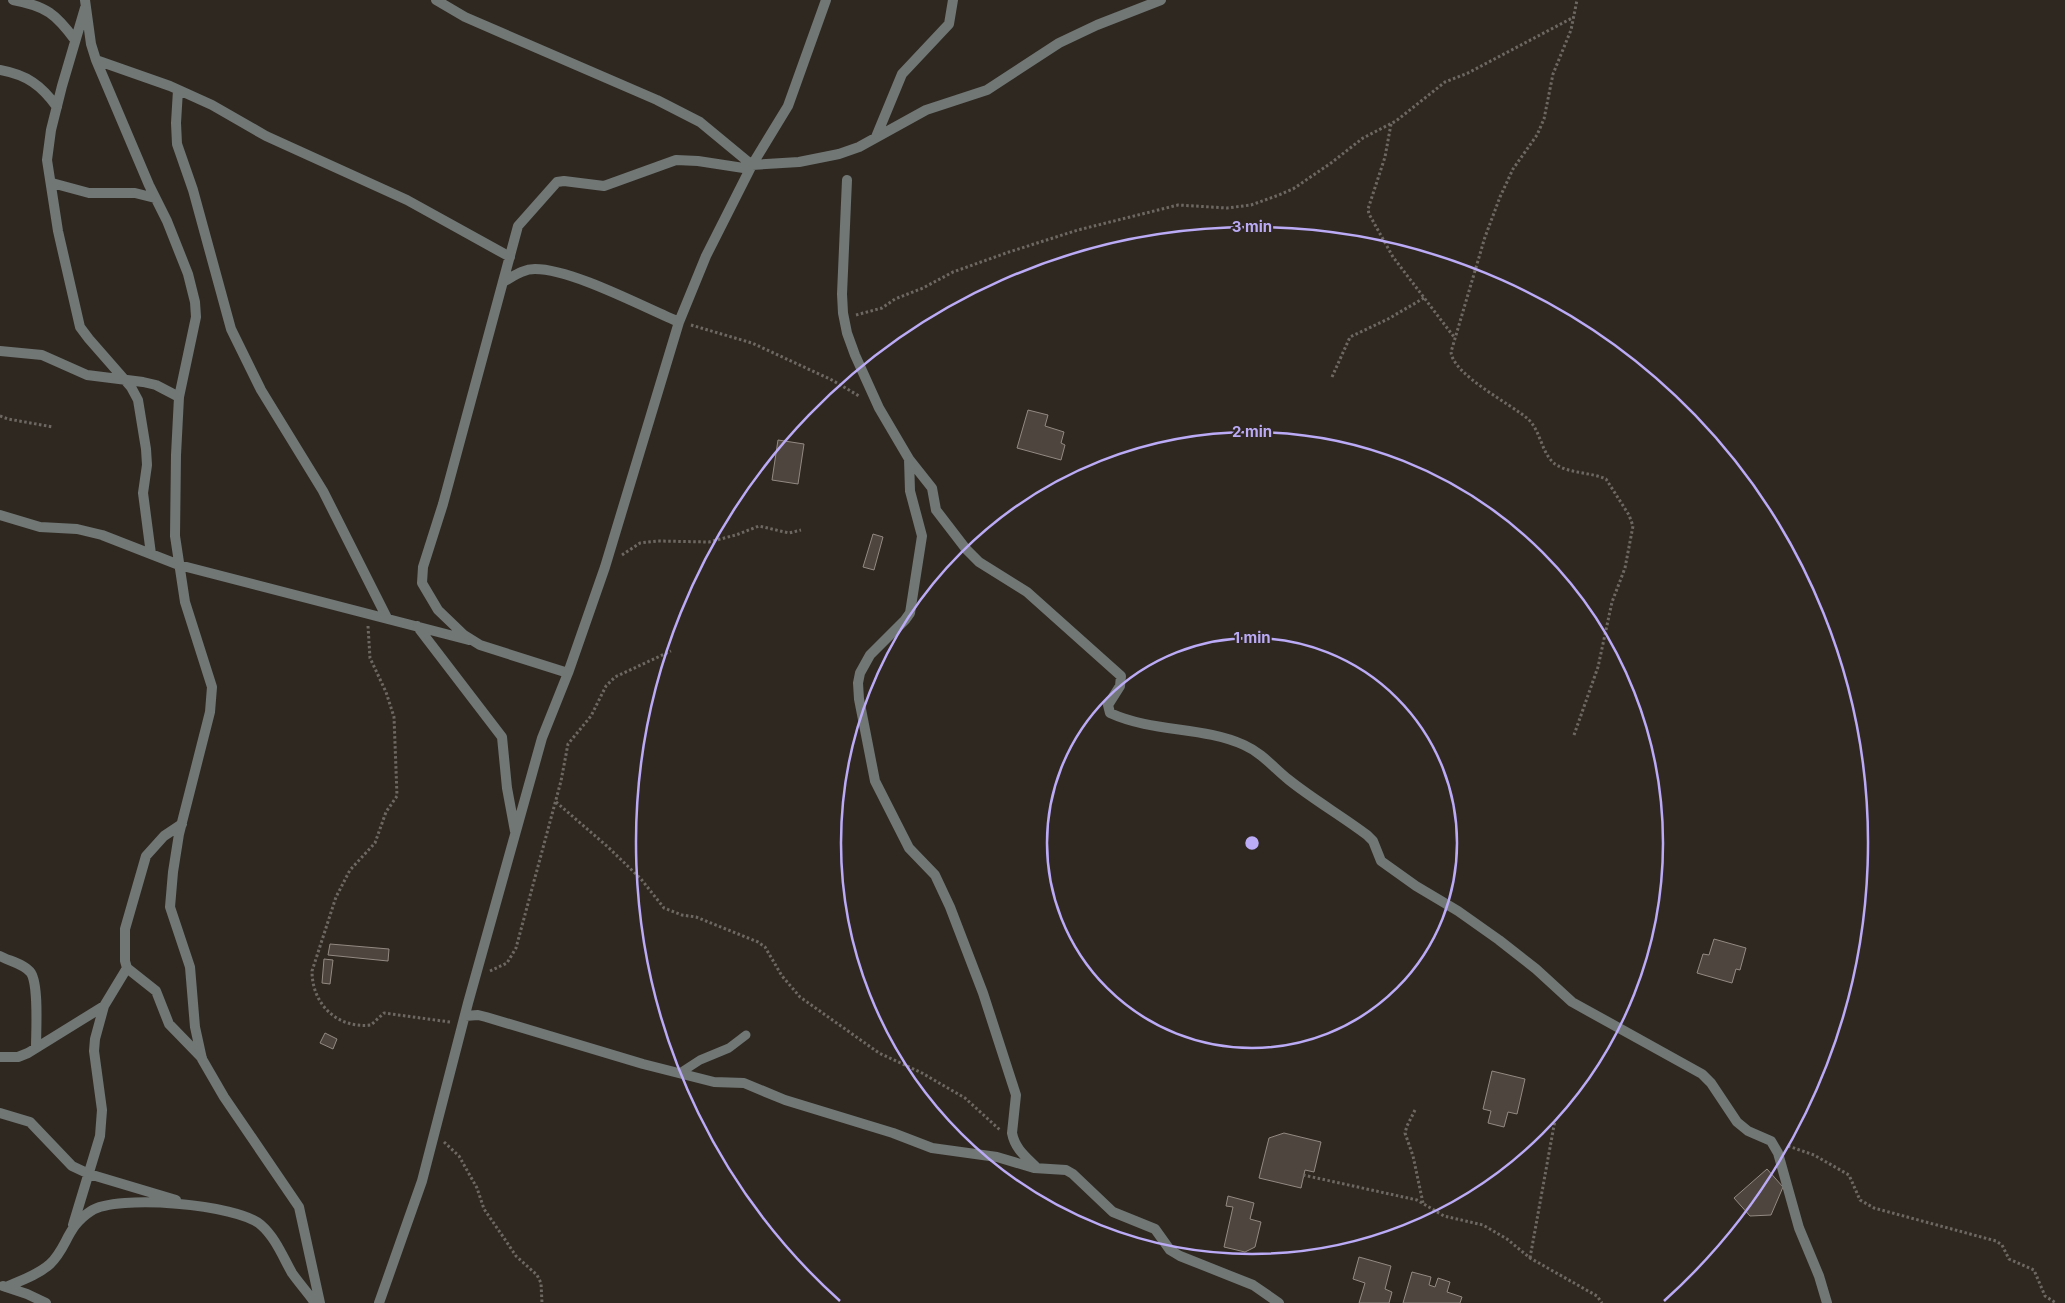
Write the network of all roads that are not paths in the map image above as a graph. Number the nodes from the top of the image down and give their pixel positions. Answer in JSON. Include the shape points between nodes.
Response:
{"nodes":[{"id":1,"x":13,"y":0,"type":"edge"},
{"id":2,"x":436,"y":0,"type":"edge"},
{"id":3,"x":826,"y":0,"type":"edge"},
{"id":4,"x":953,"y":0,"type":"edge"},
{"id":5,"x":1161,"y":0,"type":"edge"},
{"id":6,"x":84,"y":4,"type":"edge"},
{"id":7,"x":75,"y":40,"type":"junction"},
{"id":8,"x":96,"y":60,"type":"junction"},
{"id":9,"x":0,"y":70,"type":"edge"},
{"id":10,"x":178,"y":90,"type":"junction"},
{"id":11,"x":57,"y":106,"type":"junction"},
{"id":12,"x":876,"y":138,"type":"junction"},
{"id":13,"x":751,"y":167,"type":"junction"},
{"id":14,"x":846,"y":180,"type":"dead end"},
{"id":15,"x":52,"y":183,"type":"junction"},
{"id":16,"x":155,"y":198,"type":"junction"},
{"id":17,"x":510,"y":257,"type":"junction"},
{"id":18,"x":503,"y":282,"type":"junction"},
{"id":19,"x":679,"y":322,"type":"junction"},
{"id":20,"x":0,"y":351,"type":"edge"},
{"id":21,"x":125,"y":380,"type":"junction"},
{"id":22,"x":179,"y":397,"type":"junction"},
{"id":23,"x":909,"y":459,"type":"junction"},
{"id":24,"x":0,"y":515,"type":"edge"},
{"id":25,"x":151,"y":554,"type":"junction"},
{"id":26,"x":179,"y":564,"type":"junction"},
{"id":27,"x":387,"y":618,"type":"junction"},
{"id":28,"x":418,"y":626,"type":"junction"},
{"id":29,"x":472,"y":641,"type":"junction"},
{"id":30,"x":568,"y":673,"type":"junction"},
{"id":31,"x":182,"y":824,"type":"junction"},
{"id":32,"x":516,"y":832,"type":"junction"},
{"id":33,"x":0,"y":956,"type":"edge"},
{"id":34,"x":127,"y":968,"type":"junction"},
{"id":35,"x":104,"y":1006,"type":"junction"},
{"id":36,"x":465,"y":1016,"type":"junction"},
{"id":37,"x":746,"y":1035,"type":"dead end"},
{"id":38,"x":36,"y":1048,"type":"junction"},
{"id":39,"x":0,"y":1057,"type":"edge"},
{"id":40,"x":202,"y":1059,"type":"junction"},
{"id":41,"x":680,"y":1073,"type":"junction"},
{"id":42,"x":0,"y":1113,"type":"edge"},
{"id":43,"x":1037,"y":1168,"type":"junction"},
{"id":44,"x":89,"y":1174,"type":"junction"},
{"id":45,"x":194,"y":1206,"type":"junction"},
{"id":46,"x":73,"y":1226,"type":"junction"},
{"id":47,"x":3,"y":1286,"type":"edge"},
{"id":48,"x":46,"y":1303,"type":"edge"},
{"id":49,"x":315,"y":1303,"type":"edge"},
{"id":50,"x":320,"y":1303,"type":"edge"},
{"id":51,"x":379,"y":1303,"type":"edge"},
{"id":52,"x":1279,"y":1303,"type":"edge"},
{"id":53,"x":1827,"y":1303,"type":"edge"}],
"edges":[{"from":1,"to":7,"type":"street","via":[[45,9],[60,19]]},
{"from":2,"to":13,"type":"street","via":[[465,17],[657,100],[700,122]]},
{"from":3,"to":13,"type":"street","via":[[788,106]]},
{"from":4,"to":12,"type":"street","via":[[949,24],[902,74]]},
{"from":5,"to":12,"type":"street","via":[[1066,40],[987,90],[926,110]]},
{"from":6,"to":7,"type":"street"},
{"from":6,"to":8,"type":"street"},
{"from":7,"to":11,"type":"street"},
{"from":8,"to":10,"type":"street"},
{"from":8,"to":16,"type":"street"},
{"from":9,"to":11,"type":"street","via":[[24,76],[45,91]]},
{"from":10,"to":17,"type":"street","via":[[266,136],[406,200]]},
{"from":10,"to":27,"type":"street","via":[[177,144],[231,329],[261,390],[323,491]]},
{"from":11,"to":15,"type":"street","via":[[47,160]]},
{"from":12,"to":13,"type":"street","via":[[839,154]]},
{"from":13,"to":17,"type":"street","via":[[676,160],[604,186],[557,182],[520,223]]},
{"from":13,"to":19,"type":"street","via":[[706,256]]},
{"from":14,"to":23,"type":"street","via":[[842,294],[847,333],[879,408]]},
{"from":15,"to":16,"type":"street","via":[[89,193],[135,193]]},
{"from":15,"to":21,"type":"street","via":[[58,231],[80,327]]},
{"from":16,"to":22,"type":"street","via":[[188,274],[195,302],[196,317]]},
{"from":17,"to":18,"type":"street"},
{"from":18,"to":19,"type":"street","via":[[534,269],[556,272]]},
{"from":18,"to":29,"type":"street","via":[[422,574],[425,591],[438,610]]},
{"from":19,"to":30,"type":"street","via":[[605,567]]},
{"from":20,"to":21,"type":"street","via":[[42,356],[87,375]]},
{"from":21,"to":22,"type":"street","via":[[156,385]]},
{"from":21,"to":25,"type":"street","via":[[138,400],[146,449],[143,498]]},
{"from":22,"to":26,"type":"street","via":[[175,536]]},
{"from":23,"to":43,"type":"street","via":[[910,490],[922,536],[910,613],[870,655],[860,673],[859,699],[875,781],[909,848],[935,875],[940,886],[983,993],[1016,1094],[1012,1133],[1016,1146]]},
{"from":23,"to":53,"type":"street","via":[[932,488],[936,510],[966,549],[980,562],[1027,592],[1121,676],[1120,686],[1108,705],[1110,713],[1150,726],[1218,736],[1263,756],[1289,780],[1367,835],[1381,861],[1492,935],[1572,1002],[1702,1074],[1737,1122],[1771,1141],[1778,1153],[1799,1228]]},
{"from":24,"to":25,"type":"street","via":[[40,526],[102,535]]},
{"from":25,"to":26,"type":"street"},
{"from":26,"to":27,"type":"street"},
{"from":26,"to":31,"type":"street","via":[[184,602],[212,687],[210,712]]},
{"from":27,"to":28,"type":"street"},
{"from":28,"to":29,"type":"street"},
{"from":28,"to":32,"type":"street","via":[[502,737]]},
{"from":29,"to":30,"type":"street"},
{"from":30,"to":32,"type":"street","via":[[542,738]]},
{"from":31,"to":34,"type":"street","via":[[164,836],[146,856],[125,929]]},
{"from":31,"to":40,"type":"street","via":[[170,907],[190,967],[195,1027]]},
{"from":32,"to":36,"type":"street"},
{"from":33,"to":38,"type":"street","via":[[32,974],[36,986]]},
{"from":34,"to":35,"type":"street"},
{"from":34,"to":40,"type":"street","via":[[156,992],[169,1024]]},
{"from":35,"to":38,"type":"street"},
{"from":35,"to":44,"type":"street","via":[[94,1051],[102,1120]]},
{"from":36,"to":41,"type":"street","via":[[486,1017]]},
{"from":36,"to":51,"type":"street","via":[[422,1181]]},
{"from":37,"to":41,"type":"lane","via":[[729,1048]]},
{"from":38,"to":39,"type":"street","via":[[18,1057]]},
{"from":40,"to":50,"type":"street","via":[[299,1207]]},
{"from":41,"to":43,"type":"street","via":[[714,1082],[744,1083],[785,1100],[932,1148],[997,1157]]},
{"from":42,"to":44,"type":"street","via":[[30,1122],[72,1166]]},
{"from":43,"to":52,"type":"street","via":[[1069,1172],[1113,1212],[1155,1229],[1170,1250],[1252,1284]]},
{"from":44,"to":45,"type":"street"},
{"from":44,"to":46,"type":"street"},
{"from":45,"to":46,"type":"street","via":[[144,1202],[105,1205],[92,1209]]},
{"from":45,"to":49,"type":"street","via":[[248,1216],[260,1224]]},
{"from":46,"to":47,"type":"street","via":[[49,1266]]},
{"from":47,"to":48,"type":"street"}]}
